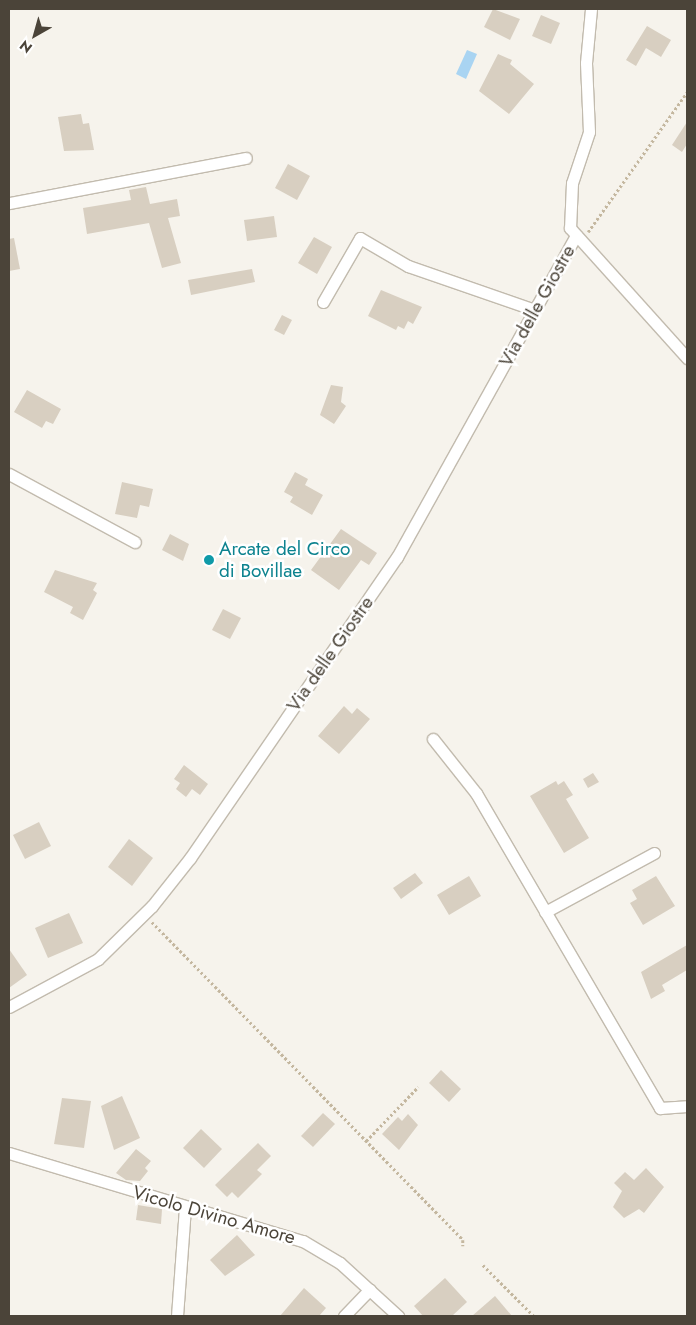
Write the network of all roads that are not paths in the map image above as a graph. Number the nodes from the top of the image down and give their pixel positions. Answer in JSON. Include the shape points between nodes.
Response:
{"nodes":[{"id":1,"x":591,"y":9,"type":"edge"},
{"id":2,"x":246,"y":158,"type":"dead end"},
{"id":3,"x":9,"y":204,"type":"edge"},
{"id":4,"x":579,"y":239,"type":"junction"},
{"id":5,"x":323,"y":302,"type":"dead end"},
{"id":6,"x":535,"y":310,"type":"junction"},
{"id":7,"x":687,"y":358,"type":"edge"},
{"id":8,"x":9,"y":474,"type":"edge"},
{"id":9,"x":135,"y":542,"type":"dead end"},
{"id":10,"x":433,"y":739,"type":"dead end"},
{"id":11,"x":654,"y":853,"type":"dead end"},
{"id":12,"x":545,"y":912,"type":"junction"},
{"id":13,"x":9,"y":1007,"type":"edge"},
{"id":14,"x":687,"y":1106,"type":"edge"},
{"id":15,"x":9,"y":1153,"type":"edge"},
{"id":16,"x":185,"y":1208,"type":"junction"},
{"id":17,"x":370,"y":1289,"type":"junction"},
{"id":18,"x":177,"y":1316,"type":"edge"},
{"id":19,"x":344,"y":1316,"type":"edge"},
{"id":20,"x":398,"y":1316,"type":"edge"}],
"edges":[{"from":1,"to":4,"type":"street","via":[[586,63],[589,132],[570,198],[570,228]]},
{"from":2,"to":3,"type":"street"},
{"from":4,"to":6,"type":"street","name":"Via delle Giostre"},
{"from":4,"to":7,"type":"street"},
{"from":5,"to":6,"type":"street","via":[[360,238],[408,266]]},
{"from":6,"to":13,"type":"street","name":"Via delle Giostre","via":[[388,571],[190,858],[144,914],[91,964]]},
{"from":8,"to":9,"type":"street"},
{"from":10,"to":12,"type":"street","via":[[476,793]]},
{"from":11,"to":12,"type":"street"},
{"from":12,"to":14,"type":"street","via":[[660,1108]]},
{"from":15,"to":16,"type":"street","name":"Vicolo Divino Amore"},
{"from":16,"to":17,"type":"street","name":"Vicolo Divino Amore","via":[[303,1241]]},
{"from":16,"to":18,"type":"street"},
{"from":17,"to":19,"type":"street"},
{"from":17,"to":20,"type":"street","name":"Vicolo Divino Amore"}]}
